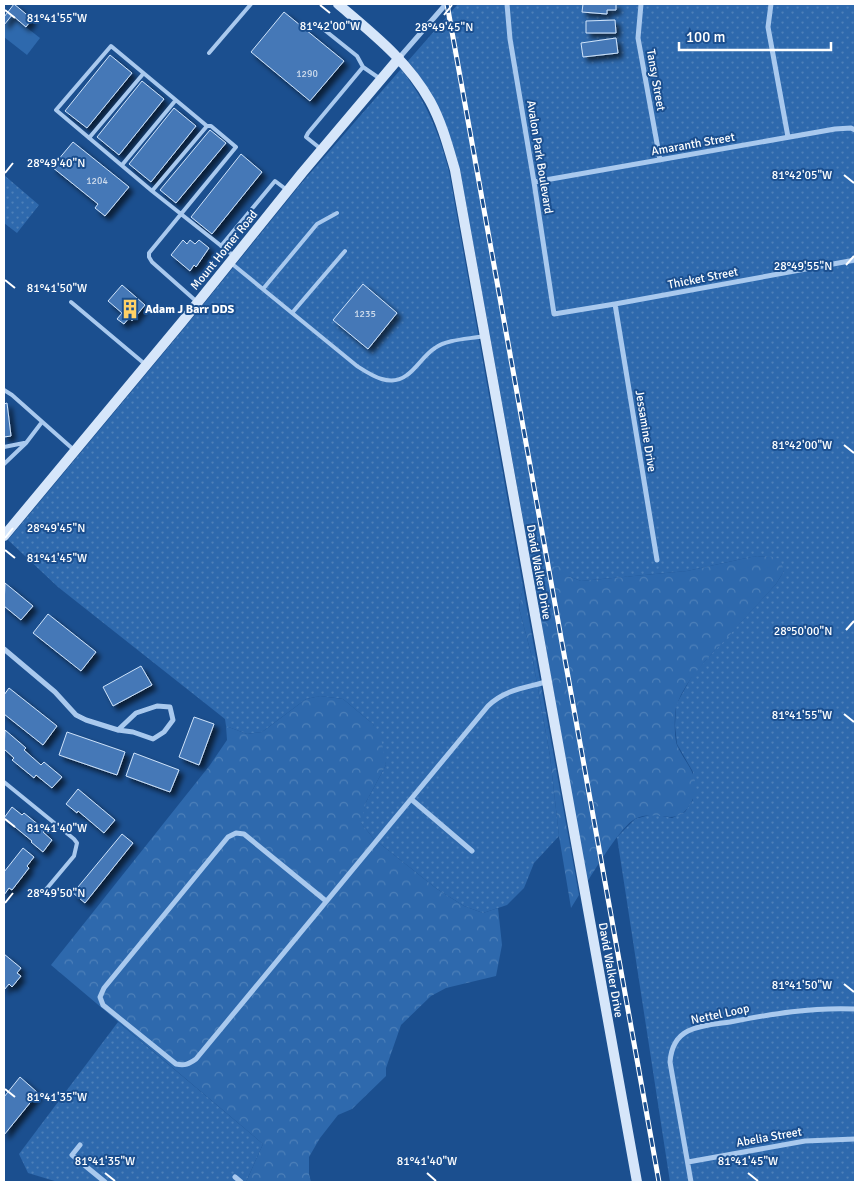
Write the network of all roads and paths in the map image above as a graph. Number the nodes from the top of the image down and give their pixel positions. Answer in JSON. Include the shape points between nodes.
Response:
{"nodes":[{"id":1,"x":251,"y":4,"type":"edge"},
{"id":2,"x":338,"y":4,"type":"edge"},
{"id":3,"x":446,"y":4,"type":"edge"},
{"id":4,"x":507,"y":4,"type":"edge"},
{"id":5,"x":641,"y":4,"type":"edge"},
{"id":6,"x":771,"y":4,"type":"edge"},
{"id":7,"x":322,"y":28,"type":"dead end"},
{"id":8,"x":209,"y":53,"type":"dead end"},
{"id":9,"x":399,"y":58,"type":"junction"},
{"id":10,"x":363,"y":67,"type":"junction"},
{"id":11,"x":144,"y":74,"type":"junction"},
{"id":12,"x":381,"y":80,"type":"junction"},
{"id":13,"x":175,"y":101,"type":"junction"},
{"id":14,"x":207,"y":126,"type":"junction"},
{"id":15,"x":855,"y":130,"type":"edge"},
{"id":16,"x":788,"y":137,"type":"junction"},
{"id":17,"x":89,"y":138,"type":"junction"},
{"id":18,"x":322,"y":150,"type":"junction"},
{"id":19,"x":660,"y":160,"type":"junction"},
{"id":20,"x":122,"y":165,"type":"junction"},
{"id":21,"x":534,"y":182,"type":"junction"},
{"id":22,"x":152,"y":191,"type":"junction"},
{"id":23,"x":288,"y":191,"type":"junction"},
{"id":24,"x":337,"y":213,"type":"dead end"},
{"id":25,"x":181,"y":214,"type":"junction"},
{"id":26,"x":221,"y":246,"type":"junction"},
{"id":27,"x":345,"y":251,"type":"dead end"},
{"id":28,"x":232,"y":259,"type":"junction"},
{"id":29,"x":855,"y":260,"type":"edge"},
{"id":30,"x":264,"y":289,"type":"junction"},
{"id":31,"x":71,"y":302,"type":"dead end"},
{"id":32,"x":198,"y":302,"type":"junction"},
{"id":33,"x":615,"y":304,"type":"junction"},
{"id":34,"x":292,"y":313,"type":"junction"},
{"id":35,"x":554,"y":314,"type":"joint"},
{"id":36,"x":484,"y":336,"type":"junction"},
{"id":37,"x":146,"y":365,"type":"junction"},
{"id":38,"x":4,"y":390,"type":"edge"},
{"id":39,"x":42,"y":422,"type":"junction"},
{"id":40,"x":26,"y":442,"type":"junction"},
{"id":41,"x":4,"y":447,"type":"edge"},
{"id":42,"x":74,"y":450,"type":"junction"},
{"id":43,"x":4,"y":464,"type":"edge"},
{"id":44,"x":4,"y":536,"type":"edge"},
{"id":45,"x":657,"y":560,"type":"dead end"},
{"id":46,"x":4,"y":649,"type":"edge"},
{"id":47,"x":546,"y":682,"type":"junction"},
{"id":48,"x":118,"y":730,"type":"junction"},
{"id":49,"x":4,"y":782,"type":"edge"},
{"id":50,"x":411,"y":799,"type":"junction"},
{"id":51,"x":472,"y":851,"type":"dead end"},
{"id":52,"x":43,"y":893,"type":"dead end"},
{"id":53,"x":326,"y":901,"type":"junction"},
{"id":54,"x":855,"y":1009,"type":"edge"},
{"id":55,"x":855,"y":1139,"type":"edge"},
{"id":56,"x":80,"y":1145,"type":"dead end"},
{"id":57,"x":688,"y":1162,"type":"junction"},
{"id":58,"x":235,"y":1177,"type":"dead end"},
{"id":59,"x":105,"y":1182,"type":"edge"},
{"id":60,"x":241,"y":1182,"type":"edge"},
{"id":61,"x":637,"y":1182,"type":"edge"},
{"id":62,"x":691,"y":1182,"type":"edge"}],
"edges":[{"from":1,"to":8,"type":"lane"},
{"from":2,"to":9,"type":"street","name":"David Walker Drive"},
{"from":3,"to":9,"type":"street","name":"Mount Homer Road"},
{"from":4,"to":21,"type":"street","name":"Avalon Park Boulevard"},
{"from":5,"to":19,"type":"street","name":"Tansy Street","via":[[638,38]]},
{"from":6,"to":16,"type":"street","via":[[768,27]]},
{"from":7,"to":10,"type":"lane","via":[[357,56]]},
{"from":9,"to":12,"type":"street","name":"Mount Homer Road"},
{"from":9,"to":36,"type":"street","name":"David Walker Drive","via":[[430,102],[445,136],[455,170]]},
{"from":10,"to":12,"type":"lane"},
{"from":10,"to":18,"type":"lane","via":[[306,137]]},
{"from":11,"to":13,"type":"lane"},
{"from":11,"to":17,"type":"lane"},
{"from":11,"to":17,"type":"lane","via":[[110,46],[56,110]]},
{"from":12,"to":18,"type":"street","name":"Mount Homer Road"},
{"from":13,"to":14,"type":"lane"},
{"from":13,"to":20,"type":"lane"},
{"from":14,"to":22,"type":"lane"},
{"from":14,"to":25,"type":"lane","via":[[236,147]]},
{"from":15,"to":16,"type":"street","name":"Amaranth Street","via":[[835,129]]},
{"from":16,"to":19,"type":"street","name":"Amaranth Street"},
{"from":17,"to":20,"type":"lane"},
{"from":18,"to":23,"type":"street","name":"Mount Homer Road"},
{"from":19,"to":21,"type":"street","name":"Amaranth Street"},
{"from":20,"to":22,"type":"lane"},
{"from":21,"to":35,"type":"street","name":"Avalon Park Boulevard"},
{"from":22,"to":25,"type":"lane"},
{"from":23,"to":26,"type":"lane","via":[[274,181]]},
{"from":23,"to":28,"type":"street","name":"Mount Homer Road"},
{"from":24,"to":30,"type":"lane","via":[[317,224]]},
{"from":25,"to":26,"type":"lane"},
{"from":25,"to":32,"type":"lane","via":[[148,253],[152,262]]},
{"from":26,"to":28,"type":"lane"},
{"from":27,"to":34,"type":"lane"},
{"from":28,"to":30,"type":"lane"},
{"from":28,"to":32,"type":"street","name":"Mount Homer Road"},
{"from":29,"to":33,"type":"street","name":"Thicket Street"},
{"from":30,"to":34,"type":"lane"},
{"from":31,"to":37,"type":"lane"},
{"from":32,"to":37,"type":"street","name":"Mount Homer Road"},
{"from":33,"to":35,"type":"street","name":"Thicket Street"},
{"from":33,"to":45,"type":"street","name":"Jessamine Drive"},
{"from":34,"to":36,"type":"lane","via":[[357,366],[376,378],[394,381],[406,376],[436,346]]},
{"from":36,"to":47,"type":"street","name":"David Walker Drive"},
{"from":37,"to":42,"type":"street","name":"Mount Homer Road"},
{"from":38,"to":39,"type":"lane"},
{"from":39,"to":40,"type":"lane"},
{"from":39,"to":42,"type":"lane"},
{"from":40,"to":41,"type":"lane"},
{"from":40,"to":43,"type":"lane"},
{"from":42,"to":44,"type":"street","name":"Mount Homer Road"},
{"from":46,"to":48,"type":"street","via":[[55,692],[76,715]]},
{"from":47,"to":50,"type":"street","via":[[506,692],[496,698]]},
{"from":47,"to":61,"type":"street","name":"David Walker Drive"},
{"from":48,"to":48,"type":"street","via":[[136,713],[157,706],[170,707],[173,720],[153,740]]},
{"from":49,"to":52,"type":"lane","via":[[77,843],[74,856]]},
{"from":50,"to":51,"type":"street"},
{"from":50,"to":53,"type":"street"},
{"from":53,"to":53,"type":"street","via":[[189,1064],[176,1064],[103,1005],[100,997],[104,988],[222,844],[236,833],[244,834]]},
{"from":54,"to":57,"type":"street","name":"Nettel Loop","via":[[776,1014],[698,1027],[680,1038],[671,1052],[670,1062]]},
{"from":55,"to":57,"type":"street","name":"Abelia Street","via":[[805,1141]]},
{"from":56,"to":59,"type":"street","via":[[72,1155]]},
{"from":57,"to":62,"type":"street","name":"Nettel Loop"},
{"from":58,"to":60,"type":"street"}]}
